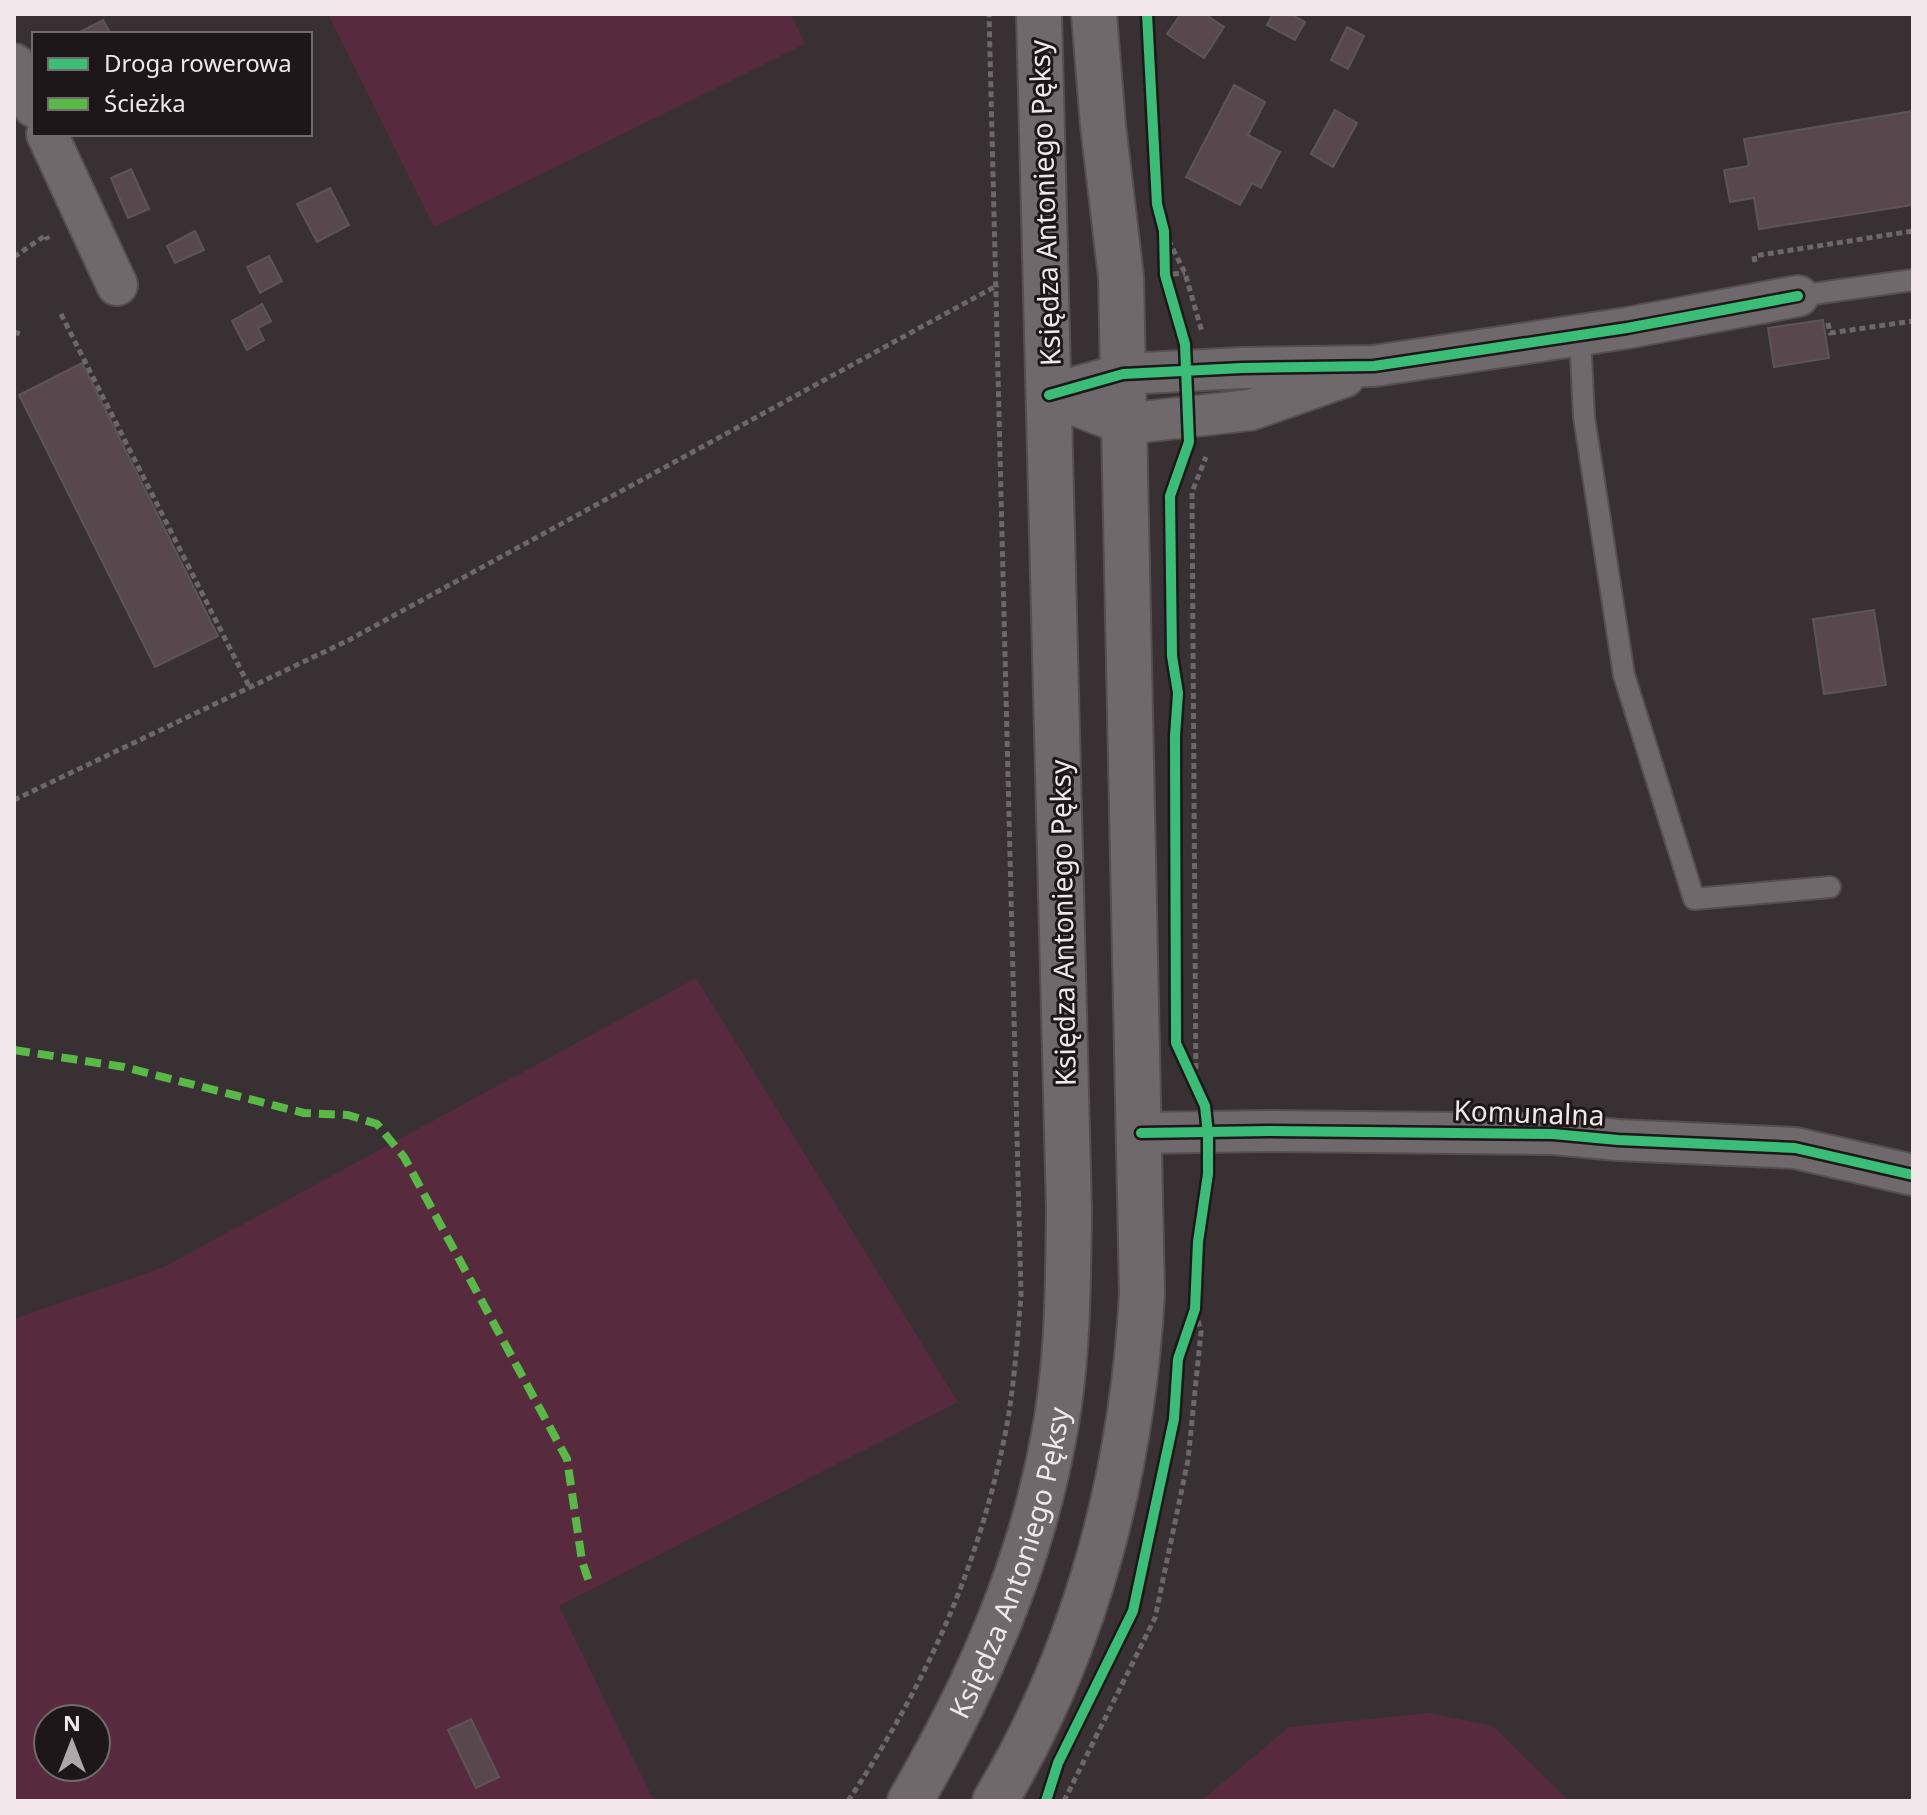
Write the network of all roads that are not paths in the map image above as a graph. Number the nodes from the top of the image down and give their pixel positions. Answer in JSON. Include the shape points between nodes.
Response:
{"nodes":[{"id":1,"x":1039,"y":14,"type":"edge"},
{"id":2,"x":1094,"y":14,"type":"edge"},
{"id":3,"x":14,"y":64,"type":"edge"},
{"id":4,"x":32,"y":103,"type":"edge"},
{"id":5,"x":48,"y":136,"type":"edge"},
{"id":6,"x":1913,"y":280,"type":"edge"},
{"id":7,"x":117,"y":285,"type":"dead end"},
{"id":8,"x":1798,"y":296,"type":"joint"},
{"id":9,"x":1580,"y":335,"type":"junction"},
{"id":10,"x":1374,"y":366,"type":"junction"},
{"id":11,"x":1123,"y":374,"type":"junction"},
{"id":12,"x":1049,"y":395,"type":"junction"},
{"id":13,"x":1124,"y":424,"type":"junction"},
{"id":14,"x":1830,"y":887,"type":"dead end"},
{"id":15,"x":1141,"y":1133,"type":"junction"},
{"id":16,"x":1913,"y":1175,"type":"edge"},
{"id":17,"x":910,"y":1801,"type":"edge"},
{"id":18,"x":995,"y":1801,"type":"edge"}],
"edges":[{"from":1,"to":12,"type":"main road","name":"Księdza Antoniego Pęksy"},
{"from":2,"to":11,"type":"main road","name":"Księdza Antoniego Pęksy","via":[[1121,277]]},
{"from":3,"to":4,"type":"street"},
{"from":5,"to":7,"type":"street"},
{"from":6,"to":8,"type":"lane"},
{"from":8,"to":9,"type":"street"},
{"from":9,"to":10,"type":"street"},
{"from":9,"to":14,"type":"lane","via":[[1584,417],[1624,675],[1694,899]]},
{"from":10,"to":11,"type":"street"},
{"from":10,"to":13,"type":"street","via":[[1250,410]]},
{"from":11,"to":12,"type":"street"},
{"from":11,"to":13,"type":"main road","name":"Księdza Antoniego Pęksy"},
{"from":12,"to":13,"type":"street"},
{"from":12,"to":17,"type":"main road","name":"Księdza Antoniego Pęksy","via":[[1069,1212],[1067,1334],[1054,1438],[1019,1573],[976,1680]]},
{"from":13,"to":15,"type":"main road","name":"Księdza Antoniego Pęksy"},
{"from":15,"to":16,"type":"street","name":"Komunalna","via":[[1553,1134],[1795,1148]]},
{"from":15,"to":18,"type":"main road","name":"Księdza Antoniego Pęksy","via":[[1139,1345],[1111,1515],[1068,1649]]}]}
